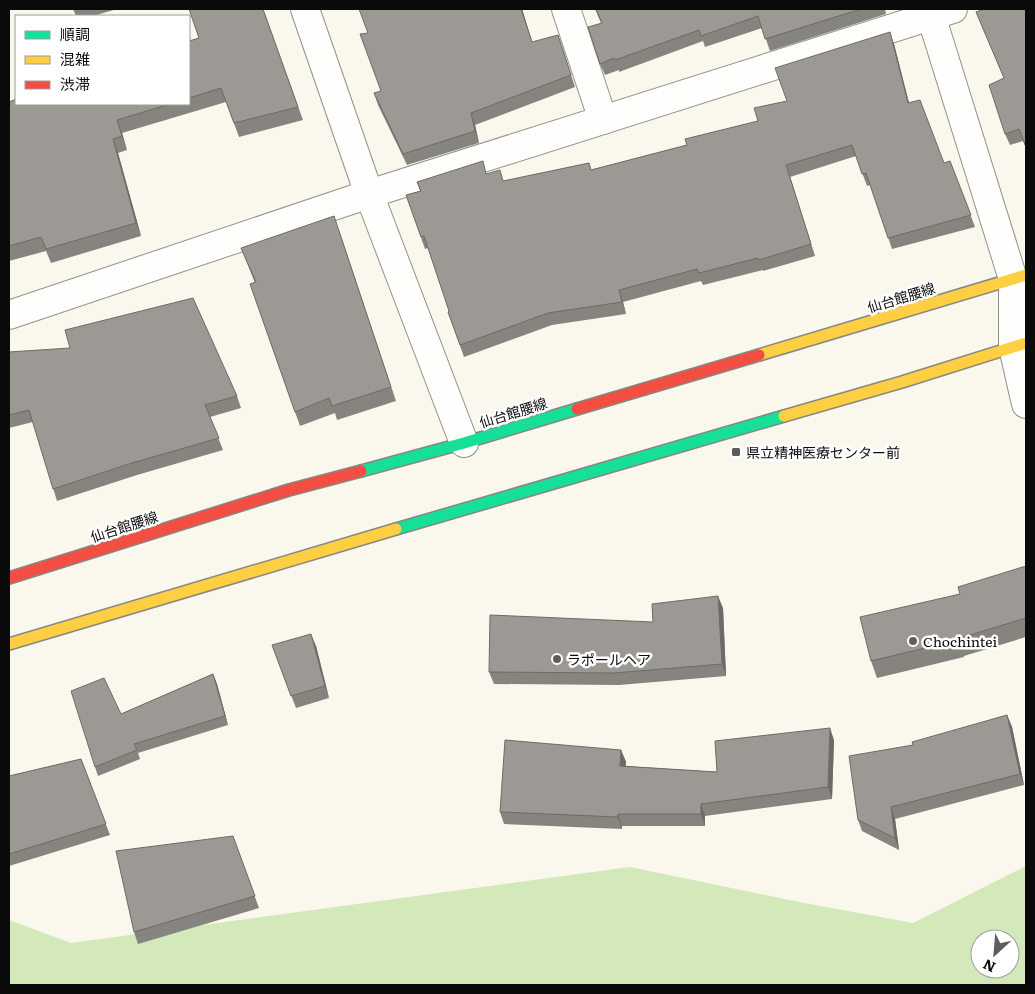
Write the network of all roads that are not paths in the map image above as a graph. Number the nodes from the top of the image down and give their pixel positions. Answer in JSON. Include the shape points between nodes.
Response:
{"nodes":[{"id":1,"x":305,"y":9,"type":"edge"},
{"id":2,"x":566,"y":9,"type":"edge"},
{"id":3,"x":938,"y":11,"type":"edge"},
{"id":4,"x":603,"y":120,"type":"junction"},
{"id":5,"x":369,"y":194,"type":"junction"},
{"id":6,"x":1020,"y":277,"type":"edge"},
{"id":7,"x":9,"y":315,"type":"edge"},
{"id":8,"x":1019,"y":345,"type":"edge"},
{"id":9,"x":1026,"y":404,"type":"edge"},
{"id":10,"x":464,"y":442,"type":"junction"},
{"id":11,"x":9,"y":578,"type":"edge"},
{"id":12,"x":9,"y":644,"type":"edge"}],
"edges":[{"from":1,"to":5,"type":"street"},
{"from":2,"to":4,"type":"street"},
{"from":3,"to":4,"type":"street"},
{"from":3,"to":6,"type":"street"},
{"from":4,"to":5,"type":"street"},
{"from":5,"to":7,"type":"street"},
{"from":5,"to":10,"type":"street"},
{"from":6,"to":8,"type":"street"},
{"from":6,"to":10,"type":"main road","name":"仙台館腰線"},
{"from":8,"to":9,"type":"street"},
{"from":8,"to":12,"type":"main road"},
{"from":10,"to":11,"type":"main road","name":"仙台館腰線","via":[[289,490]]}]}
